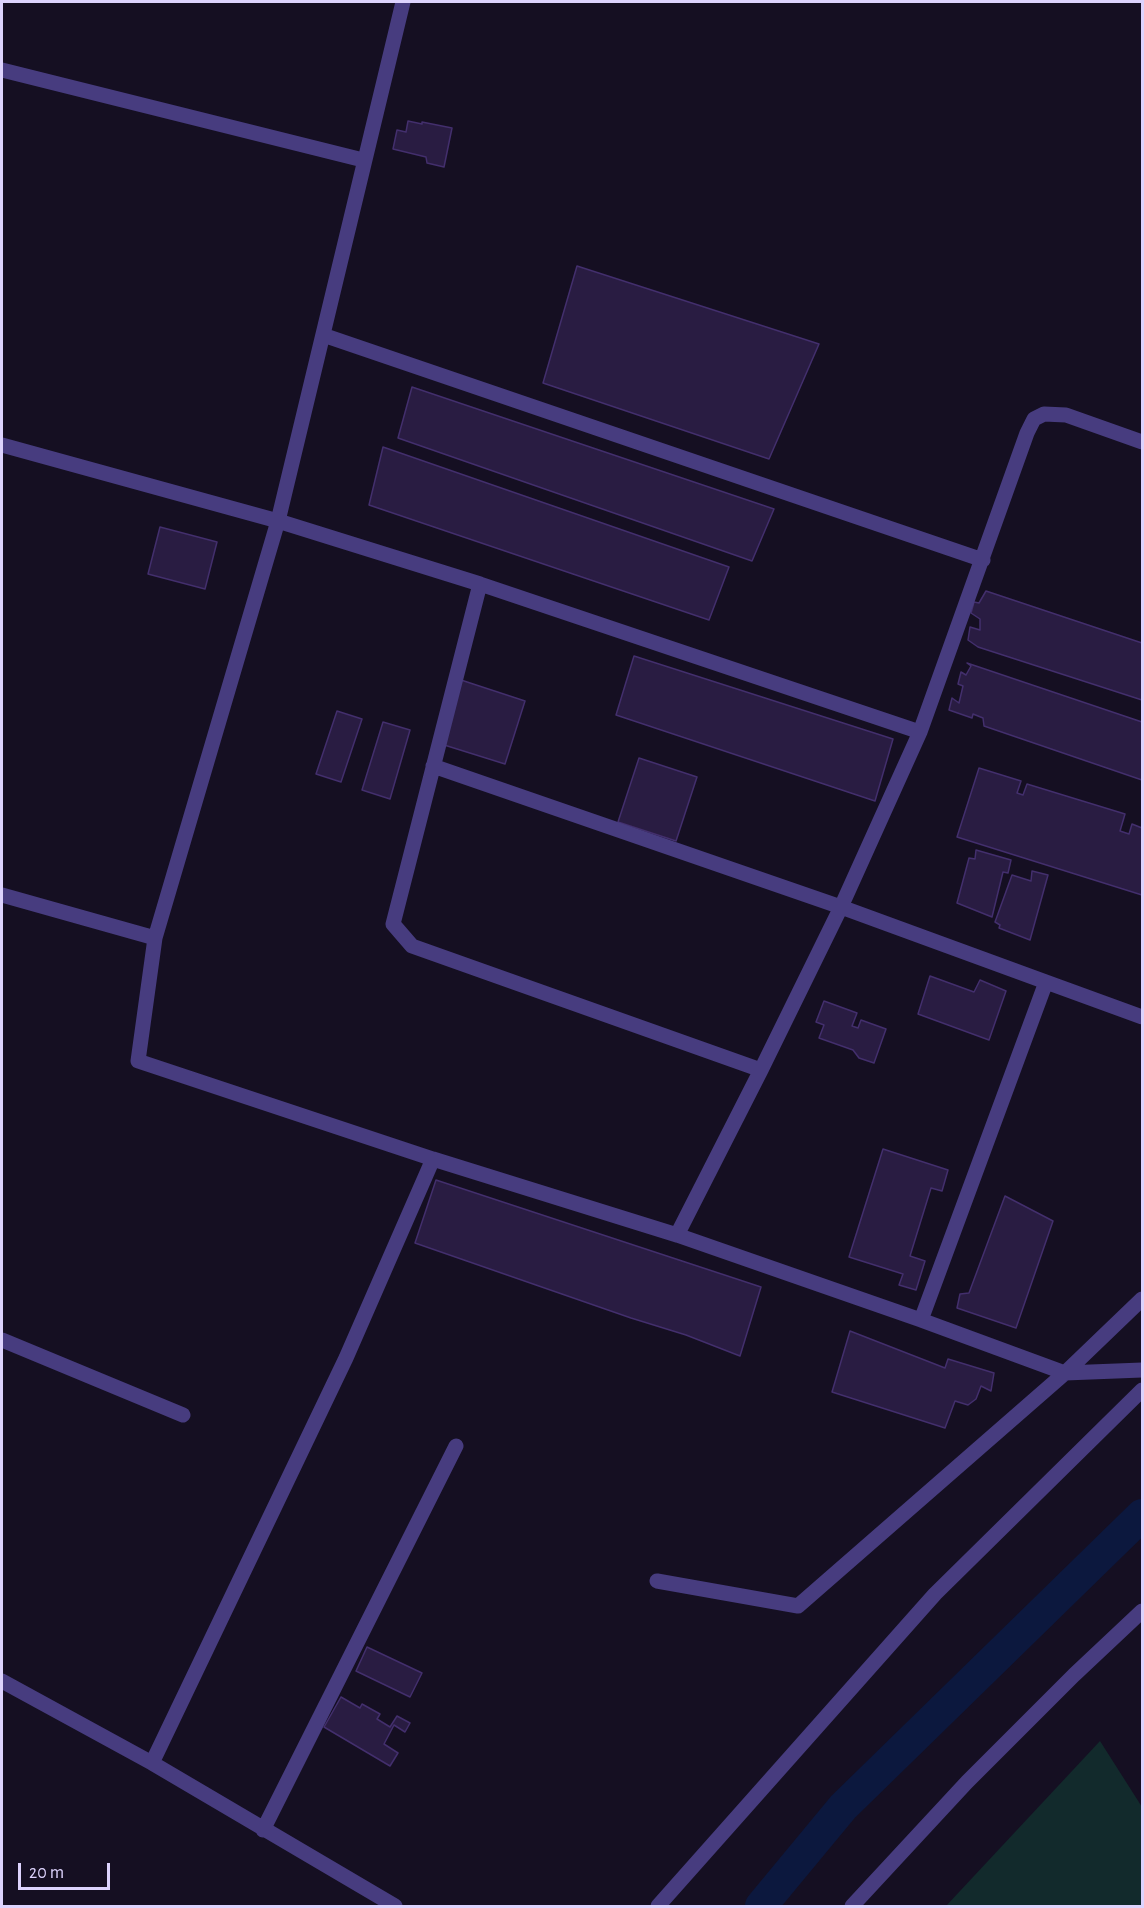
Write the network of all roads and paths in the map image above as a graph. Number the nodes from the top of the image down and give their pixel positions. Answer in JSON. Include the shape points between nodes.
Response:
{"nodes":[{"id":1,"x":402,"y":2,"type":"edge"},
{"id":2,"x":2,"y":70,"type":"edge"},
{"id":3,"x":363,"y":160,"type":"junction"},
{"id":4,"x":322,"y":335,"type":"junction"},
{"id":5,"x":1143,"y":442,"type":"edge"},
{"id":6,"x":2,"y":445,"type":"edge"},
{"id":7,"x":278,"y":521,"type":"junction"},
{"id":8,"x":983,"y":560,"type":"junction"},
{"id":9,"x":480,"y":584,"type":"junction"},
{"id":10,"x":920,"y":732,"type":"junction"},
{"id":11,"x":433,"y":766,"type":"junction"},
{"id":12,"x":2,"y":895,"type":"edge"},
{"id":13,"x":841,"y":907,"type":"junction"},
{"id":14,"x":155,"y":938,"type":"junction"},
{"id":15,"x":1046,"y":982,"type":"junction"},
{"id":16,"x":1143,"y":1017,"type":"edge"},
{"id":17,"x":761,"y":1070,"type":"junction"},
{"id":18,"x":433,"y":1159,"type":"junction"},
{"id":19,"x":677,"y":1235,"type":"junction"},
{"id":20,"x":1143,"y":1299,"type":"edge"},
{"id":21,"x":921,"y":1320,"type":"junction"},
{"id":22,"x":2,"y":1340,"type":"edge"},
{"id":23,"x":1143,"y":1370,"type":"edge"},
{"id":24,"x":1065,"y":1374,"type":"junction"},
{"id":25,"x":1143,"y":1390,"type":"edge"},
{"id":26,"x":183,"y":1415,"type":"dead end"},
{"id":27,"x":456,"y":1446,"type":"dead end"},
{"id":28,"x":657,"y":1581,"type":"dead end"},
{"id":29,"x":1143,"y":1611,"type":"edge"},
{"id":30,"x":2,"y":1681,"type":"edge"},
{"id":31,"x":152,"y":1763,"type":"junction"},
{"id":32,"x":263,"y":1830,"type":"junction"},
{"id":33,"x":395,"y":1906,"type":"edge"},
{"id":34,"x":658,"y":1906,"type":"edge"},
{"id":35,"x":852,"y":1906,"type":"edge"}],
"edges":[{"from":1,"to":3,"type":"street"},
{"from":2,"to":3,"type":"street"},
{"from":3,"to":4,"type":"street"},
{"from":4,"to":7,"type":"street"},
{"from":4,"to":8,"type":"street"},
{"from":5,"to":8,"type":"street","via":[[1066,415],[1044,414],[1034,419]]},
{"from":6,"to":7,"type":"street"},
{"from":7,"to":9,"type":"street"},
{"from":7,"to":14,"type":"street"},
{"from":8,"to":10,"type":"street"},
{"from":9,"to":10,"type":"street"},
{"from":9,"to":11,"type":"street"},
{"from":10,"to":13,"type":"street"},
{"from":11,"to":13,"type":"street"},
{"from":11,"to":17,"type":"street","via":[[393,924],[412,946]]},
{"from":12,"to":14,"type":"street"},
{"from":13,"to":15,"type":"street"},
{"from":13,"to":17,"type":"street"},
{"from":14,"to":18,"type":"street","via":[[138,1061]]},
{"from":15,"to":16,"type":"street"},
{"from":15,"to":21,"type":"street"},
{"from":17,"to":19,"type":"street"},
{"from":18,"to":19,"type":"street"},
{"from":18,"to":31,"type":"street","via":[[346,1358]]},
{"from":19,"to":21,"type":"street"},
{"from":20,"to":24,"type":"street"},
{"from":21,"to":24,"type":"street"},
{"from":22,"to":26,"type":"street"},
{"from":23,"to":24,"type":"street"},
{"from":24,"to":28,"type":"street","via":[[798,1606]]},
{"from":25,"to":34,"type":"street","via":[[935,1594]]},
{"from":27,"to":32,"type":"street"},
{"from":29,"to":35,"type":"street","via":[[967,1782]]},
{"from":30,"to":31,"type":"street"},
{"from":31,"to":32,"type":"street"},
{"from":32,"to":33,"type":"street"}]}
